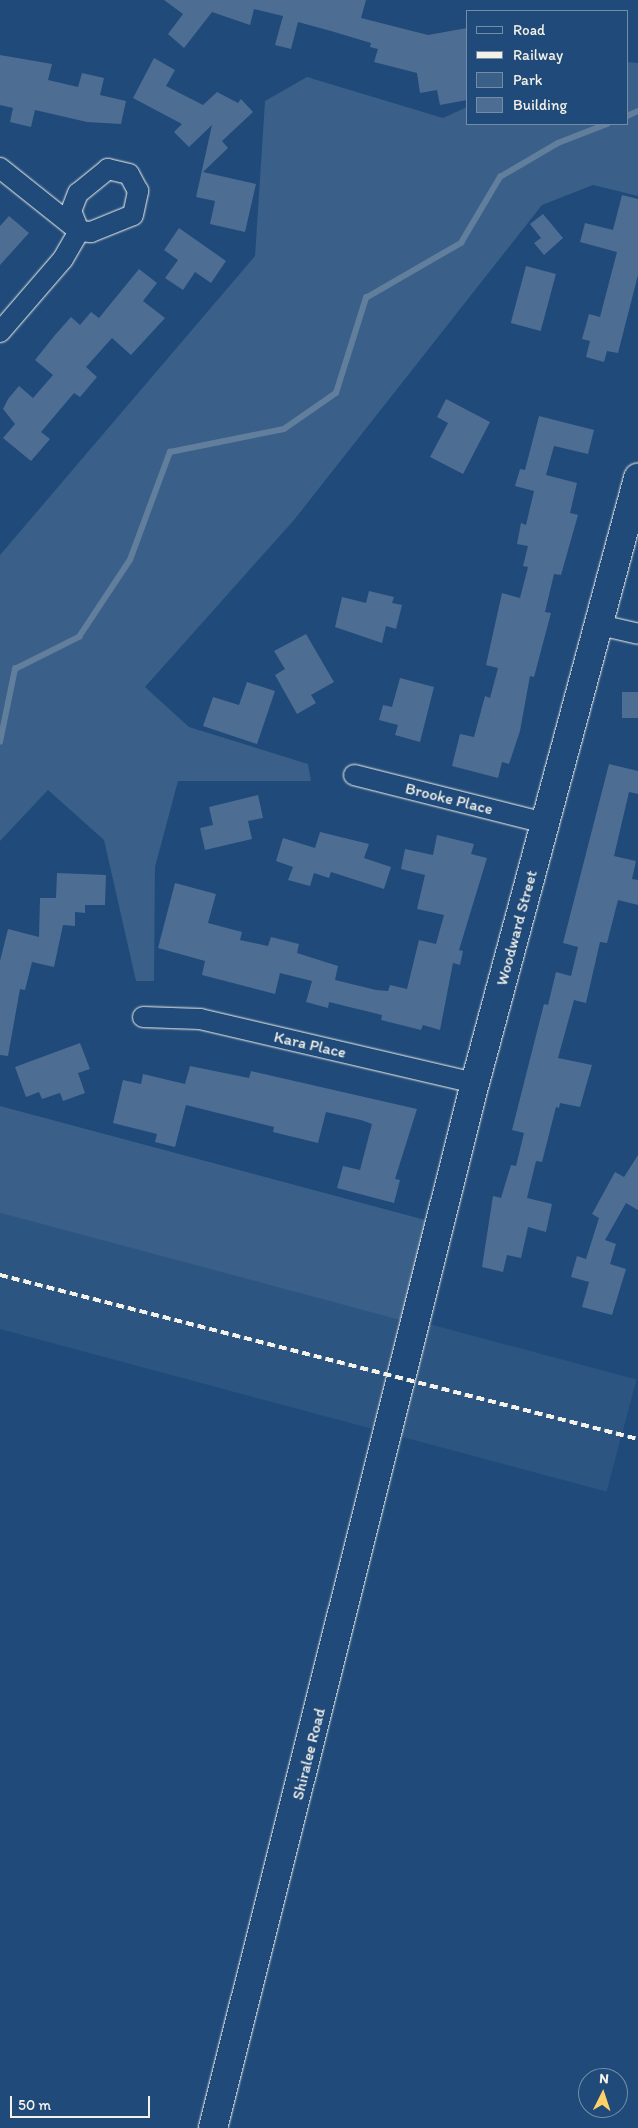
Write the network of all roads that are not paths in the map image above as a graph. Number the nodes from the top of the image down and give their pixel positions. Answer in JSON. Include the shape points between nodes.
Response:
{"nodes":[{"id":1,"x":0,"y":168,"type":"edge"},
{"id":2,"x":0,"y":332,"type":"edge"},
{"id":3,"x":638,"y":478,"type":"edge"},
{"id":4,"x":600,"y":625,"type":"junction"},
{"id":5,"x":638,"y":634,"type":"edge"},
{"id":6,"x":354,"y":776,"type":"dead end"},
{"id":7,"x":545,"y":823,"type":"junction"},
{"id":8,"x":144,"y":1017,"type":"dead end"},
{"id":9,"x":475,"y":1083,"type":"junction"},
{"id":10,"x":402,"y":1380,"type":"joint"},
{"id":11,"x":213,"y":2128,"type":"edge"}],
"edges":[{"from":1,"to":2,"type":"street","via":[[79,231],[63,259]]},
{"from":3,"to":4,"type":"street","name":"Woodward Street"},
{"from":4,"to":5,"type":"street"},
{"from":4,"to":7,"type":"street","name":"Woodward Street"},
{"from":6,"to":7,"type":"street","name":"Brooke Place"},
{"from":7,"to":9,"type":"street","name":"Woodward Street"},
{"from":8,"to":9,"type":"street","name":"Kara Place","via":[[200,1019]]},
{"from":9,"to":10,"type":"street","name":"Woodward Street"},
{"from":10,"to":11,"type":"street","name":"Shiralee Road"}]}
